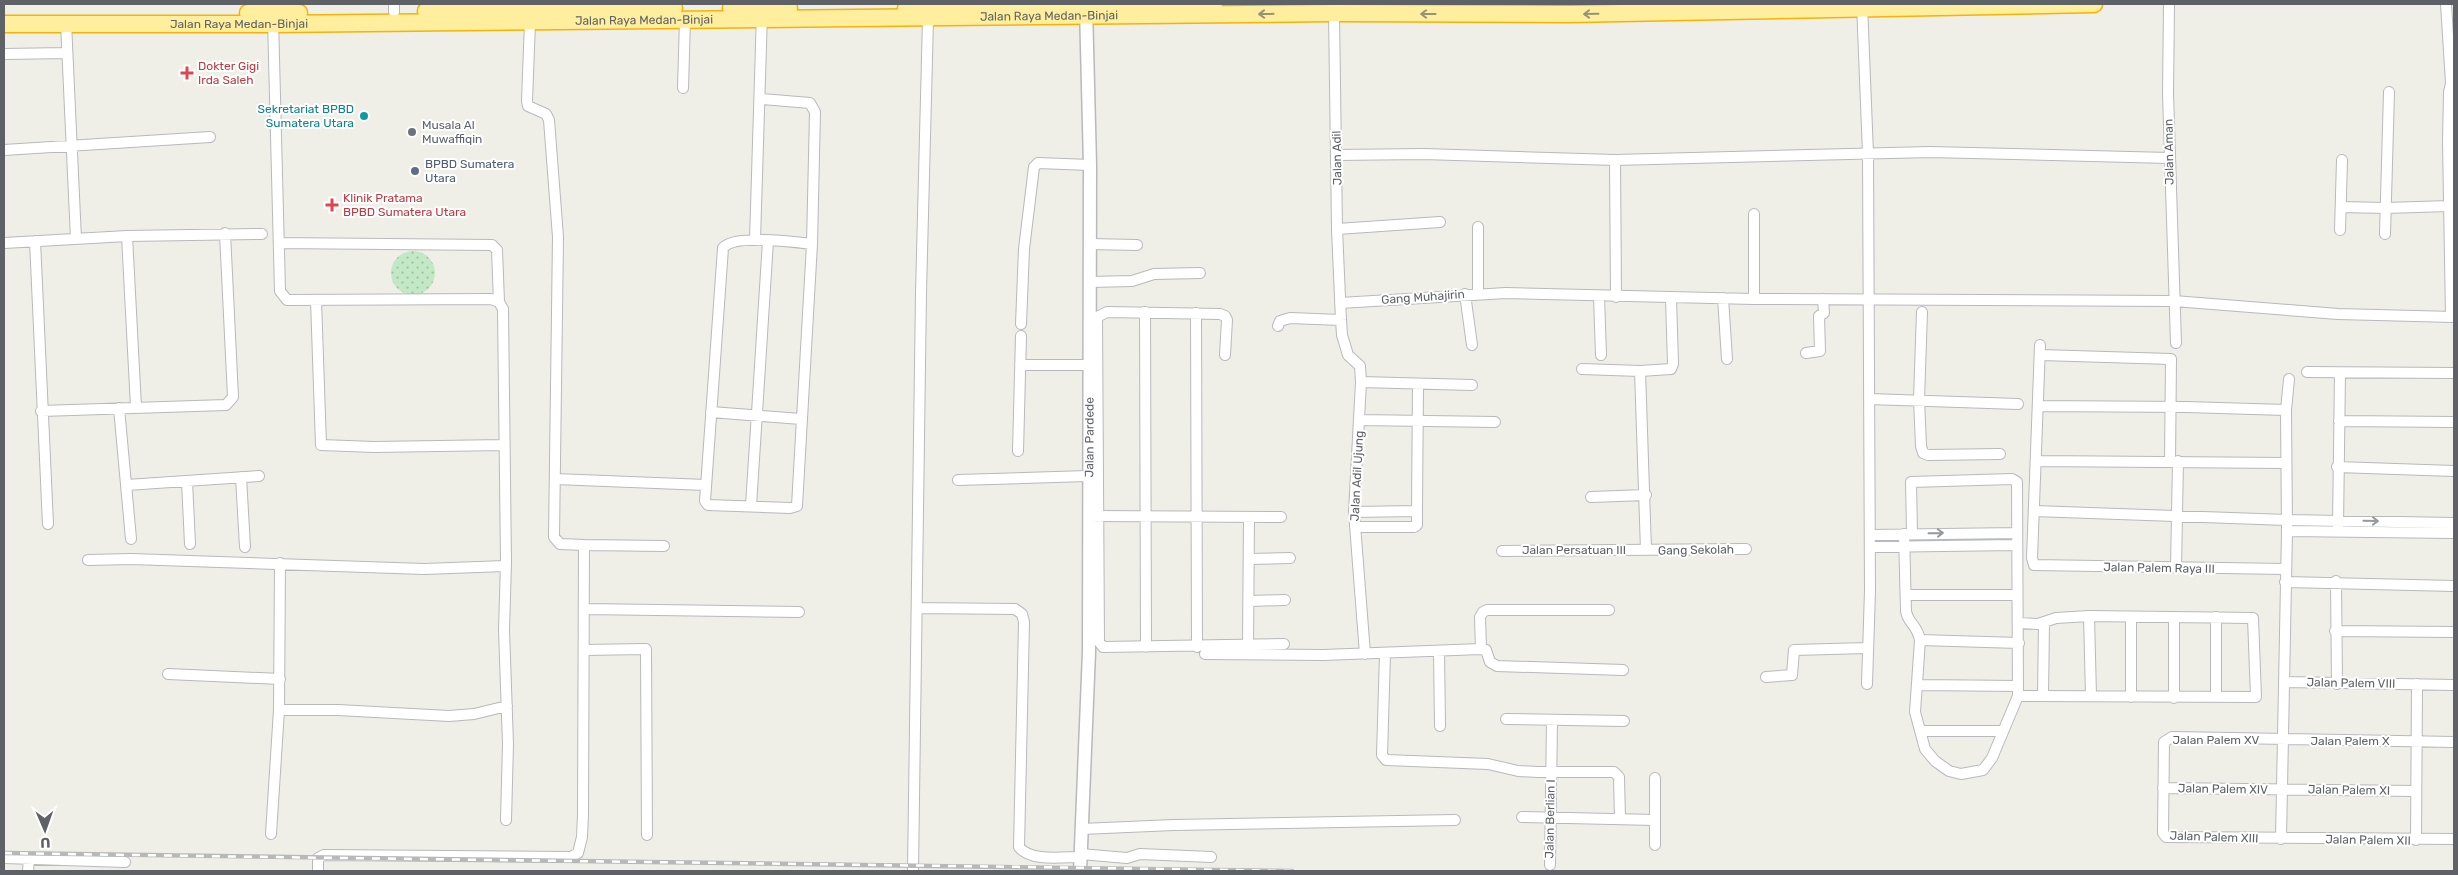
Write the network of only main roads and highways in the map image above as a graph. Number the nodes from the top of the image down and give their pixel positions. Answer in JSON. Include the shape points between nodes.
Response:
{"nodes":[{"id":1,"x":1214,"y":4,"type":"edge"},
{"id":2,"x":2094,"y":4,"type":"edge"},
{"id":3,"x":638,"y":6,"type":"edge"},
{"id":4,"x":1862,"y":6,"type":"edge"},
{"id":5,"x":394,"y":8,"type":"edge"},
{"id":6,"x":425,"y":8,"type":"edge"},
{"id":7,"x":1624,"y":8,"type":"edge"},
{"id":8,"x":1053,"y":9,"type":"edge"},
{"id":9,"x":1541,"y":9,"type":"edge"},
{"id":10,"x":1086,"y":11,"type":"edge"},
{"id":11,"x":682,"y":12,"type":"edge"},
{"id":12,"x":762,"y":13,"type":"junction"},
{"id":13,"x":4,"y":16,"type":"edge"},
{"id":14,"x":273,"y":18,"type":"junction"},
{"id":15,"x":4,"y":24,"type":"edge"}],
"edges":[{"from":1,"to":10,"type":"highway","name":"Jalan Raya Medan-Binjai"},
{"from":2,"to":4,"type":"highway","name":"Jalan Raya Medan-Binjai"},
{"from":3,"to":6,"type":"highway","name":"Jalan Raya Medan-Binjai"},
{"from":3,"to":11,"type":"highway","name":"Jalan Raya Medan-Binjai"},
{"from":4,"to":7,"type":"highway","name":"Jalan Raya Medan-Binjai"},
{"from":5,"to":6,"type":"highway","name":"Jalan Raya Medan-Binjai"},
{"from":5,"to":14,"type":"highway","name":"Jalan Raya Medan-Binjai"},
{"from":7,"to":9,"type":"highway","name":"Jalan Raya Medan-Binjai","one_way":true},
{"from":8,"to":10,"type":"highway","name":"Jalan Raya Medan-Binjai"},
{"from":8,"to":12,"type":"highway","name":"Jalan Raya Medan-Binjai","via":[[873,8]]},
{"from":8,"to":12,"type":"highway","name":"Jalan Raya Medan-Binjai","via":[[928,19]]},
{"from":9,"to":10,"type":"highway","name":"Jalan Raya Medan-Binjai","one_way":true,"via":[[1334,13]]},
{"from":11,"to":12,"type":"highway","name":"Jalan Raya Medan-Binjai"},
{"from":11,"to":14,"type":"highway","name":"Jalan Raya Medan-Binjai","via":[[530,22]]},
{"from":13,"to":14,"type":"highway","name":"Jalan Raya Medan-Binjai"},
{"from":14,"to":15,"type":"highway","name":"Jalan Raya Medan-Binjai"}]}
